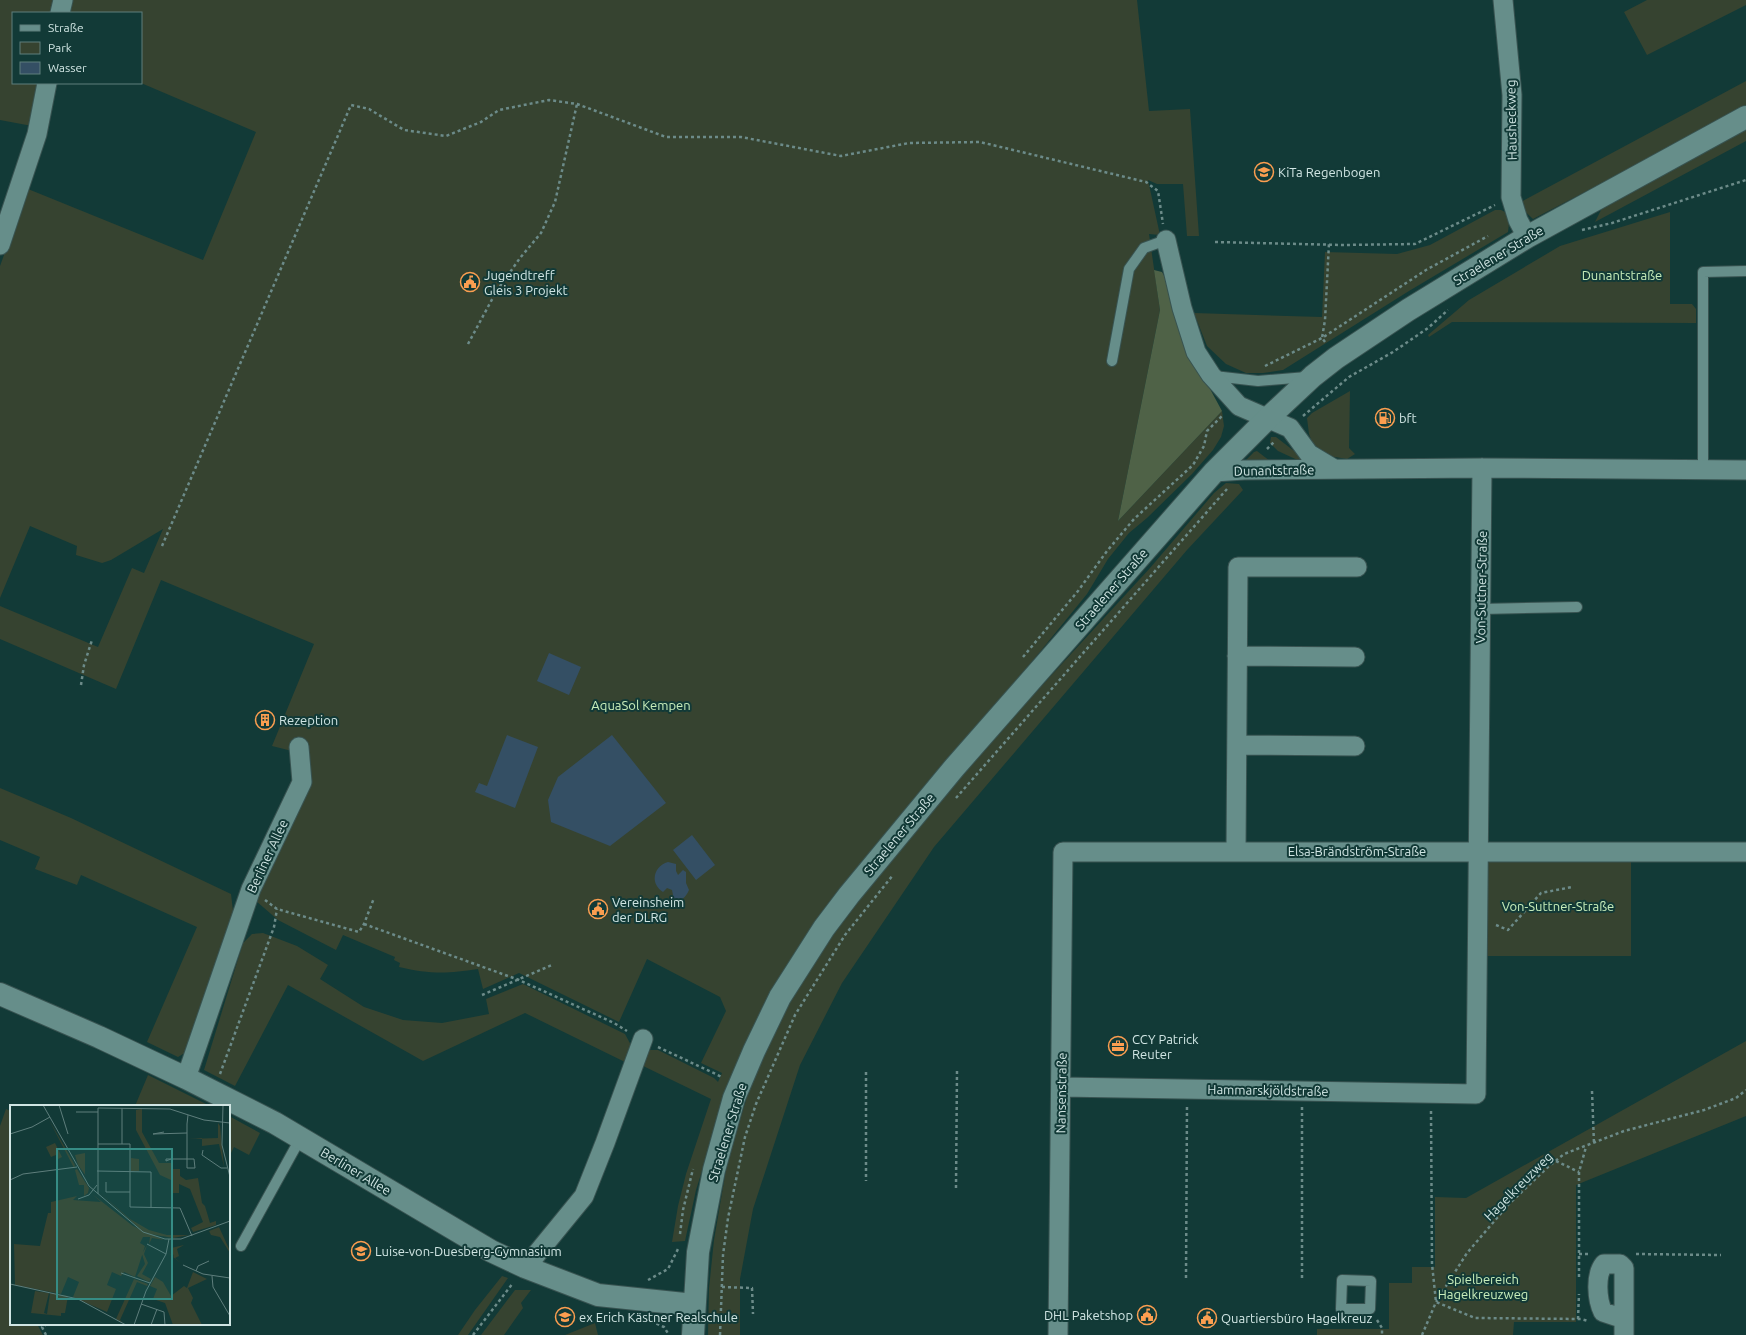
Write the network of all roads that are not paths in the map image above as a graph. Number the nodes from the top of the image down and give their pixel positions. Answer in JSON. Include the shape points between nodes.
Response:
{"nodes":[{"id":1,"x":63,"y":0,"type":"edge"},
{"id":2,"x":1503,"y":0,"type":"edge"},
{"id":3,"x":60,"y":12,"type":"edge"},
{"id":4,"x":47,"y":84,"type":"edge"},
{"id":5,"x":1746,"y":117,"type":"edge"},
{"id":6,"x":1527,"y":237,"type":"junction"},
{"id":7,"x":1166,"y":240,"type":"joint"},
{"id":8,"x":0,"y":245,"type":"edge"},
{"id":9,"x":1746,"y":271,"type":"edge"},
{"id":10,"x":1112,"y":361,"type":"dead end"},
{"id":11,"x":1211,"y":375,"type":"junction"},
{"id":12,"x":1313,"y":376,"type":"junction"},
{"id":13,"x":1267,"y":419,"type":"junction"},
{"id":14,"x":1482,"y":468,"type":"junction"},
{"id":15,"x":1334,"y":469,"type":"junction"},
{"id":16,"x":1703,"y":470,"type":"junction"},
{"id":17,"x":1746,"y":470,"type":"edge"},
{"id":18,"x":1214,"y":472,"type":"junction"},
{"id":19,"x":1357,"y":567,"type":"dead end"},
{"id":20,"x":1577,"y":607,"type":"dead end"},
{"id":21,"x":1481,"y":609,"type":"junction"},
{"id":22,"x":1237,"y":656,"type":"junction"},
{"id":23,"x":1355,"y":657,"type":"dead end"},
{"id":24,"x":1237,"y":745,"type":"junction"},
{"id":25,"x":1355,"y":746,"type":"dead end"},
{"id":26,"x":299,"y":747,"type":"dead end"},
{"id":27,"x":1236,"y":851,"type":"junction"},
{"id":28,"x":1478,"y":851,"type":"junction"},
{"id":29,"x":1063,"y":852,"type":"joint"},
{"id":30,"x":1746,"y":852,"type":"edge"},
{"id":31,"x":0,"y":994,"type":"edge"},
{"id":32,"x":643,"y":1039,"type":"road end"},
{"id":33,"x":186,"y":1078,"type":"junction"},
{"id":34,"x":1061,"y":1087,"type":"junction"},
{"id":35,"x":1476,"y":1094,"type":"joint"},
{"id":36,"x":300,"y":1139,"type":"junction"},
{"id":37,"x":241,"y":1246,"type":"dead end"},
{"id":38,"x":520,"y":1273,"type":"junction"},
{"id":39,"x":694,"y":1305,"type":"junction"},
{"id":40,"x":693,"y":1335,"type":"edge"},
{"id":41,"x":1058,"y":1335,"type":"edge"}],
"edges":[{"from":1,"to":3,"type":"street"},
{"from":2,"to":6,"type":"street","name":"Hausheckweg","via":[[1512,95],[1511,197],[1518,220]]},
{"from":4,"to":8,"type":"street","via":[[37,134]]},
{"from":5,"to":6,"type":"street","name":"Straelener Straße"},
{"from":6,"to":12,"type":"street","name":"Straelener Straße","via":[[1408,310]]},
{"from":7,"to":10,"type":"lane","via":[[1144,248],[1129,269]]},
{"from":7,"to":11,"type":"street","via":[[1182,308],[1196,352]]},
{"from":9,"to":16,"type":"lane","via":[[1703,272]]},
{"from":11,"to":12,"type":"lane","via":[[1258,381]]},
{"from":11,"to":13,"type":"street","via":[[1239,406]]},
{"from":12,"to":13,"type":"street","name":"Straelener Straße"},
{"from":13,"to":15,"type":"street","name":"Dunantstraße","via":[[1290,428],[1309,454]]},
{"from":13,"to":18,"type":"street","name":"Straelener Straße"},
{"from":14,"to":15,"type":"street","name":"Dunantstraße"},
{"from":14,"to":16,"type":"street","name":"Dunantstraße"},
{"from":14,"to":21,"type":"street","name":"Von-Suttner-Straße"},
{"from":15,"to":18,"type":"street","name":"Dunantstraße"},
{"from":16,"to":17,"type":"street","name":"Dunantstraße"},
{"from":18,"to":39,"type":"street","name":"Straelener Straße","via":[[964,757],[859,882],[824,928],[780,998],[734,1098],[714,1170],[698,1252]]},
{"from":19,"to":22,"type":"street","via":[[1238,567]]},
{"from":20,"to":21,"type":"lane"},
{"from":21,"to":28,"type":"street","name":"Von-Suttner-Straße"},
{"from":22,"to":23,"type":"street"},
{"from":22,"to":24,"type":"street"},
{"from":24,"to":25,"type":"street"},
{"from":24,"to":27,"type":"street"},
{"from":26,"to":33,"type":"street","name":"Berliner Allee","via":[[302,782],[251,888]]},
{"from":27,"to":28,"type":"street","name":"Elsa-Brändström-Straße"},
{"from":27,"to":29,"type":"street","name":"Elsa-Brändström-Straße"},
{"from":28,"to":30,"type":"street"},
{"from":28,"to":35,"type":"street","name":"Von-Suttner-Straße"},
{"from":29,"to":34,"type":"street","name":"Nansenstraße"},
{"from":31,"to":33,"type":"street","name":"Berliner Allee"},
{"from":32,"to":38,"type":"street","via":[[584,1196]]},
{"from":33,"to":36,"type":"street","name":"Berliner Allee"},
{"from":34,"to":35,"type":"street","name":"Hammarskjöldstraße"},
{"from":34,"to":41,"type":"street","name":"Nansenstraße"},
{"from":36,"to":37,"type":"lane"},
{"from":36,"to":38,"type":"street","name":"Berliner Allee","via":[[491,1251]]},
{"from":38,"to":39,"type":"street","name":"Berliner Allee","via":[[598,1295]]},
{"from":39,"to":40,"type":"street","name":"Straelener Straße"}]}
